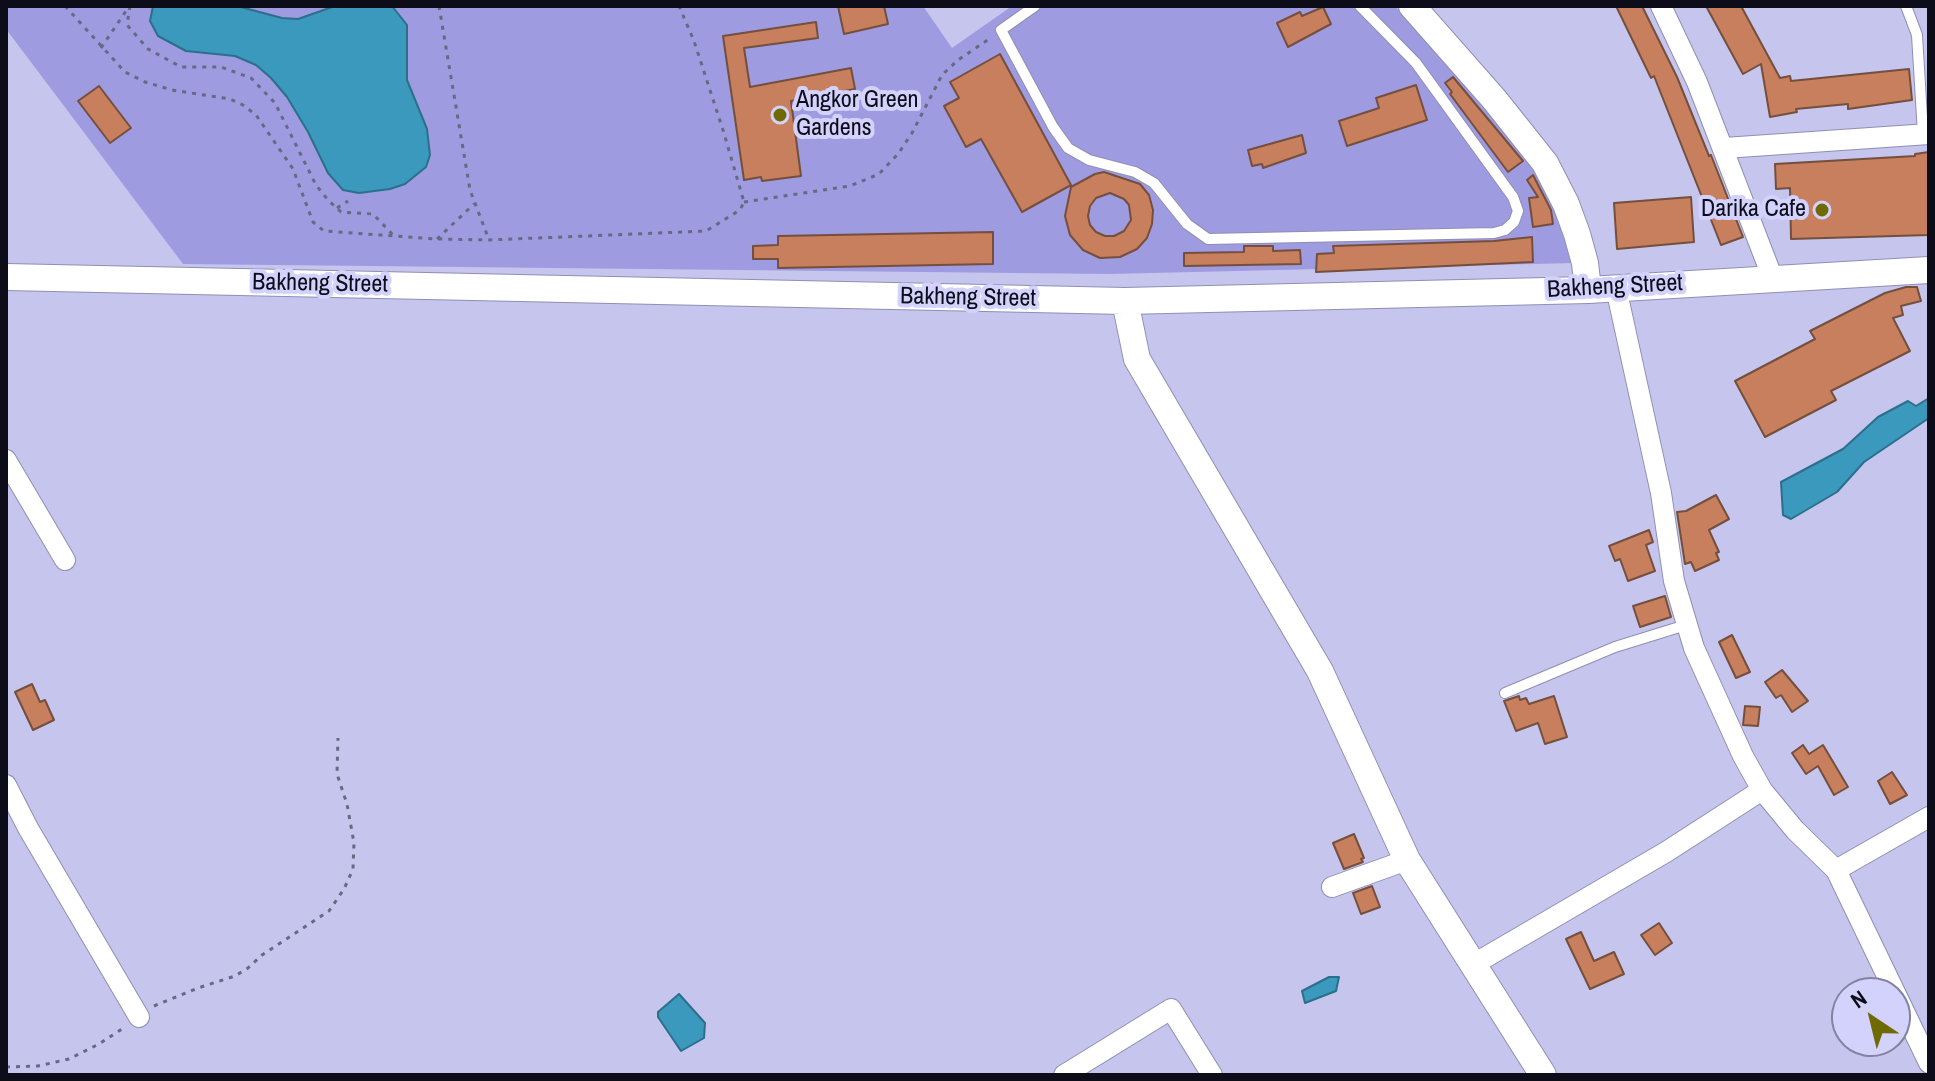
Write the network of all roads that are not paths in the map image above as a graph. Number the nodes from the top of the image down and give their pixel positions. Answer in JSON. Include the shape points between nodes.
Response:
{"nodes":[{"id":1,"x":1035,"y":6,"type":"edge"},
{"id":2,"x":1360,"y":6,"type":"edge"},
{"id":3,"x":1412,"y":6,"type":"edge"},
{"id":4,"x":1661,"y":6,"type":"edge"},
{"id":5,"x":1906,"y":6,"type":"edge"},
{"id":6,"x":1926,"y":134,"type":"edge"},
{"id":7,"x":1724,"y":148,"type":"junction"},
{"id":8,"x":1929,"y":270,"type":"edge"},
{"id":9,"x":6,"y":277,"type":"edge"},
{"id":10,"x":1773,"y":279,"type":"junction"},
{"id":11,"x":1616,"y":288,"type":"junction"},
{"id":12,"x":1588,"y":290,"type":"junction"},
{"id":13,"x":1125,"y":301,"type":"junction"},
{"id":14,"x":6,"y":460,"type":"edge"},
{"id":15,"x":65,"y":560,"type":"dead end"},
{"id":16,"x":1686,"y":625,"type":"junction"},
{"id":17,"x":1505,"y":693,"type":"dead end"},
{"id":18,"x":6,"y":785,"type":"edge"},
{"id":19,"x":1762,"y":790,"type":"junction"},
{"id":20,"x":1929,"y":817,"type":"edge"},
{"id":21,"x":1407,"y":860,"type":"junction"},
{"id":22,"x":1836,"y":870,"type":"junction"},
{"id":23,"x":1332,"y":887,"type":"dead end"},
{"id":24,"x":1474,"y":964,"type":"junction"},
{"id":25,"x":139,"y":1017,"type":"road end"},
{"id":26,"x":1929,"y":1063,"type":"edge"},
{"id":27,"x":1069,"y":1074,"type":"edge"},
{"id":28,"x":1212,"y":1075,"type":"edge"},
{"id":29,"x":1543,"y":1075,"type":"edge"}],
"edges":[{"from":1,"to":2,"type":"lane","via":[[1001,30],[1068,148],[1154,183],[1187,224],[1208,239],[1505,230],[1518,211],[1513,197],[1416,63]]},
{"from":3,"to":12,"type":"street","via":[[1545,163],[1577,234]]},
{"from":4,"to":7,"type":"street"},
{"from":5,"to":6,"type":"lane","via":[[1917,35]]},
{"from":6,"to":7,"type":"street"},
{"from":7,"to":10,"type":"street"},
{"from":8,"to":10,"type":"street","name":"Bakheng Street"},
{"from":9,"to":13,"type":"street","name":"Bakheng Street"},
{"from":10,"to":11,"type":"street","name":"Bakheng Street"},
{"from":11,"to":12,"type":"street","name":"Bakheng Street"},
{"from":11,"to":16,"type":"street"},
{"from":12,"to":13,"type":"street","name":"Bakheng Street"},
{"from":13,"to":21,"type":"street","via":[[1137,359],[1320,671]]},
{"from":14,"to":15,"type":"street"},
{"from":16,"to":17,"type":"lane","via":[[1615,647]]},
{"from":16,"to":19,"type":"street"},
{"from":18,"to":25,"type":"street"},
{"from":19,"to":22,"type":"street"},
{"from":19,"to":24,"type":"street"},
{"from":20,"to":22,"type":"street"},
{"from":21,"to":23,"type":"street"},
{"from":21,"to":24,"type":"street"},
{"from":22,"to":26,"type":"street"},
{"from":24,"to":29,"type":"street"},
{"from":27,"to":28,"type":"street","via":[[1171,1009]]}]}
